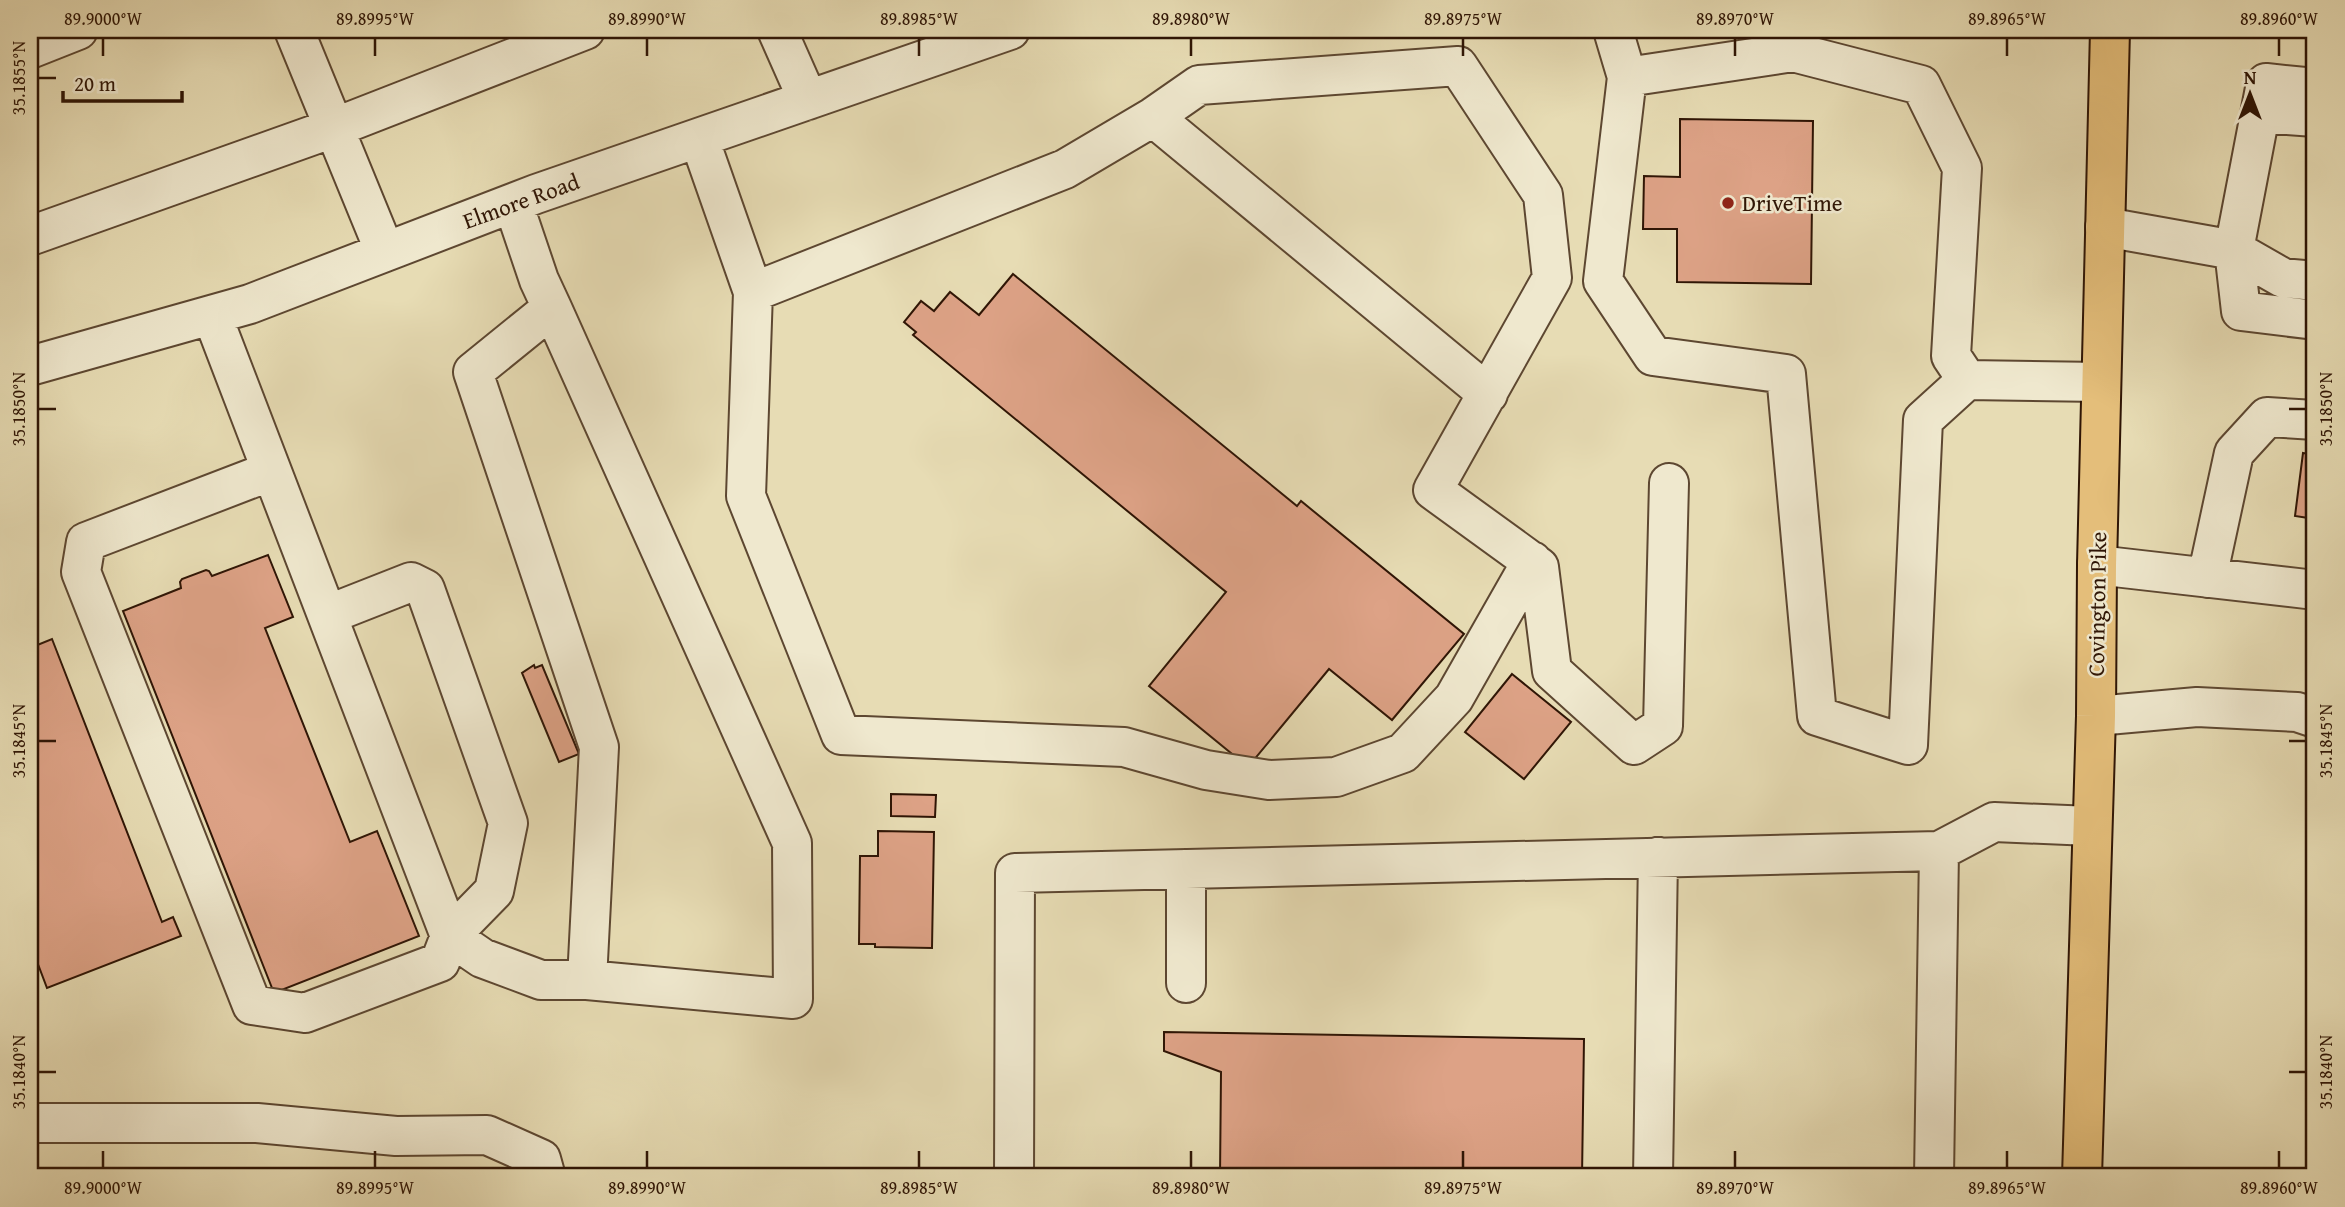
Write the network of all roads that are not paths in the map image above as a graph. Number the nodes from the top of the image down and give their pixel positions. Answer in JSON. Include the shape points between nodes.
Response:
{"nodes":[{"id":1,"x":78,"y":30,"type":"edge"},
{"id":2,"x":294,"y":30,"type":"edge"},
{"id":3,"x":585,"y":30,"type":"edge"},
{"id":4,"x":777,"y":30,"type":"edge"},
{"id":5,"x":1010,"y":30,"type":"edge"},
{"id":6,"x":1613,"y":30,"type":"edge"},
{"id":7,"x":2110,"y":30,"type":"edge"},
{"id":8,"x":30,"y":49,"type":"edge"},
{"id":9,"x":1627,"y":77,"type":"junction"},
{"id":10,"x":2315,"y":88,"type":"edge"},
{"id":11,"x":808,"y":100,"type":"junction"},
{"id":12,"x":2261,"y":113,"type":"junction"},
{"id":13,"x":1153,"y":117,"type":"junction"},
{"id":14,"x":2315,"y":117,"type":"edge"},
{"id":15,"x":334,"y":127,"type":"junction"},
{"id":16,"x":699,"y":138,"type":"junction"},
{"id":17,"x":513,"y":203,"type":"junction"},
{"id":18,"x":2105,"y":227,"type":"junction"},
{"id":19,"x":30,"y":236,"type":"edge"},
{"id":20,"x":2234,"y":250,"type":"junction"},
{"id":21,"x":385,"y":252,"type":"junction"},
{"id":22,"x":2315,"y":281,"type":"edge"},
{"id":23,"x":753,"y":292,"type":"junction"},
{"id":24,"x":552,"y":308,"type":"junction"},
{"id":25,"x":212,"y":315,"type":"junction"},
{"id":26,"x":2315,"y":320,"type":"edge"},
{"id":27,"x":34,"y":359,"type":"edge"},
{"id":28,"x":1967,"y":380,"type":"junction"},
{"id":29,"x":2101,"y":382,"type":"junction"},
{"id":30,"x":1488,"y":394,"type":"junction"},
{"id":31,"x":2315,"y":420,"type":"edge"},
{"id":32,"x":271,"y":471,"type":"junction"},
{"id":33,"x":1669,"y":483,"type":"dead end"},
{"id":34,"x":1532,"y":561,"type":"junction"},
{"id":35,"x":2097,"y":565,"type":"junction"},
{"id":36,"x":2207,"y":578,"type":"junction"},
{"id":37,"x":2315,"y":590,"type":"edge"},
{"id":38,"x":327,"y":615,"type":"junction"},
{"id":39,"x":2096,"y":716,"type":"junction"},
{"id":40,"x":2315,"y":718,"type":"edge"},
{"id":41,"x":2091,"y":826,"type":"junction"},
{"id":42,"x":1939,"y":851,"type":"junction"},
{"id":43,"x":1658,"y":858,"type":"junction"},
{"id":44,"x":1186,"y":869,"type":"junction"},
{"id":45,"x":450,"y":936,"type":"junction"},
{"id":46,"x":587,"y":980,"type":"junction"},
{"id":47,"x":1186,"y":983,"type":"dead end"},
{"id":48,"x":30,"y":1123,"type":"edge"},
{"id":49,"x":546,"y":1177,"type":"edge"},
{"id":50,"x":1014,"y":1177,"type":"edge"},
{"id":51,"x":1653,"y":1177,"type":"edge"},
{"id":52,"x":1934,"y":1177,"type":"edge"},
{"id":53,"x":2082,"y":1177,"type":"edge"}],
"edges":[{"from":1,"to":8,"type":"street"},
{"from":2,"to":15,"type":"street"},
{"from":3,"to":15,"type":"street"},
{"from":4,"to":11,"type":"street"},
{"from":5,"to":11,"type":"street","name":"Elmore Road"},
{"from":6,"to":9,"type":"street"},
{"from":7,"to":18,"type":"main road","name":"Covington Pike"},
{"from":9,"to":28,"type":"street","via":[[1793,52],[1921,85],[1962,168],[1951,356]]},
{"from":9,"to":28,"type":"street","via":[[1604,281],[1654,356],[1786,374],[1817,716],[1908,746],[1923,420]]},
{"from":10,"to":12,"type":"street","via":[[2266,83]]},
{"from":11,"to":16,"type":"street","name":"Elmore Road"},
{"from":12,"to":14,"type":"street"},
{"from":12,"to":20,"type":"street"},
{"from":13,"to":23,"type":"street","via":[[1065,169]]},
{"from":13,"to":30,"type":"street"},
{"from":13,"to":30,"type":"street","via":[[1199,85],[1458,66],[1543,195],[1552,278]]},
{"from":15,"to":19,"type":"street"},
{"from":15,"to":21,"type":"street"},
{"from":16,"to":17,"type":"street","name":"Elmore Road"},
{"from":16,"to":23,"type":"street"},
{"from":17,"to":21,"type":"street","name":"Elmore Road"},
{"from":17,"to":24,"type":"street"},
{"from":18,"to":20,"type":"street"},
{"from":18,"to":29,"type":"main road","name":"Covington Pike"},
{"from":20,"to":22,"type":"street","via":[[2283,278]]},
{"from":20,"to":26,"type":"street","via":[[2241,311]]},
{"from":21,"to":25,"type":"street","name":"Elmore Road"},
{"from":23,"to":34,"type":"street","via":[[746,496],[841,735],[1124,747],[1206,770],[1269,780],[1336,777],[1403,753],[1454,698]]},
{"from":24,"to":46,"type":"street","via":[[473,372],[599,747]]},
{"from":24,"to":46,"type":"street","via":[[792,843],[793,999]]},
{"from":25,"to":27,"type":"street","name":"Elmore Road"},
{"from":25,"to":32,"type":"street"},
{"from":28,"to":29,"type":"street"},
{"from":29,"to":35,"type":"main road","name":"Covington Pike"},
{"from":30,"to":34,"type":"street","via":[[1433,490]]},
{"from":31,"to":36,"type":"street","via":[[2267,417],[2234,453]]},
{"from":32,"to":38,"type":"street"},
{"from":32,"to":45,"type":"street","via":[[86,542],[81,572],[252,1005],[305,1013],[440,962]]},
{"from":33,"to":34,"type":"street","via":[[1663,726],[1634,745],[1552,671],[1539,566]]},
{"from":35,"to":36,"type":"street"},
{"from":35,"to":39,"type":"main road","name":"Covington Pike"},
{"from":36,"to":37,"type":"street"},
{"from":38,"to":45,"type":"street"},
{"from":38,"to":45,"type":"street","via":[[411,582],[425,589],[508,823],[494,891]]},
{"from":39,"to":40,"type":"street","via":[[2196,707],[2297,712]]},
{"from":39,"to":41,"type":"main road","name":"Covington Pike"},
{"from":41,"to":42,"type":"street","via":[[1994,822]]},
{"from":41,"to":53,"type":"main road","name":"Covington Pike"},
{"from":42,"to":43,"type":"street"},
{"from":42,"to":52,"type":"street"},
{"from":43,"to":44,"type":"street"},
{"from":43,"to":51,"type":"street"},
{"from":44,"to":47,"type":"street"},
{"from":44,"to":50,"type":"street","via":[[1015,873]]},
{"from":45,"to":46,"type":"street","via":[[482,958],[541,980]]},
{"from":48,"to":49,"type":"street","via":[[257,1123],[396,1136],[488,1135],[541,1159]]}]}
